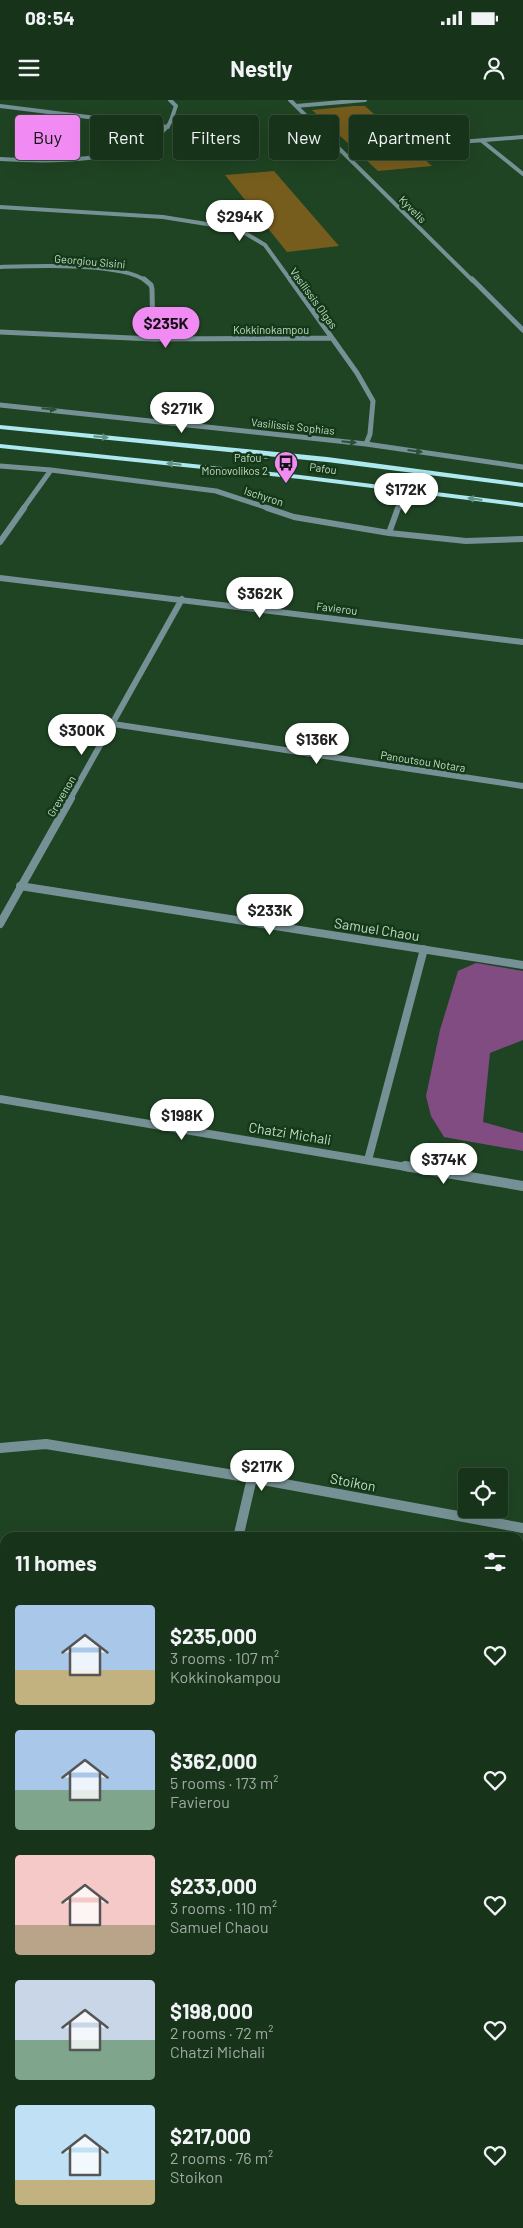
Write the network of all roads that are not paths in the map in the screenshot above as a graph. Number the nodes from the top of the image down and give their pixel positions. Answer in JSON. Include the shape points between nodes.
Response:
{"nodes":[{"id":1,"x":170,"y":100,"type":"edge"},
{"id":2,"x":290,"y":100,"type":"edge"},
{"id":3,"x":365,"y":100,"type":"edge"},
{"id":4,"x":0,"y":106,"type":"edge"},
{"id":5,"x":296,"y":106,"type":"junction"},
{"id":6,"x":168,"y":127,"type":"junction"},
{"id":7,"x":523,"y":138,"type":"edge"},
{"id":8,"x":482,"y":141,"type":"junction"},
{"id":9,"x":469,"y":142,"type":"edge"},
{"id":10,"x":0,"y":159,"type":"edge"},
{"id":11,"x":523,"y":174,"type":"edge"},
{"id":12,"x":0,"y":208,"type":"edge"},
{"id":13,"x":0,"y":267,"type":"edge"},
{"id":14,"x":523,"y":330,"type":"edge"},
{"id":15,"x":0,"y":332,"type":"edge"},
{"id":16,"x":332,"y":338,"type":"junction"},
{"id":17,"x":153,"y":339,"type":"junction"},
{"id":18,"x":0,"y":405,"type":"edge"},
{"id":19,"x":0,"y":427,"type":"edge"},
{"id":20,"x":366,"y":444,"type":"junction"},
{"id":21,"x":0,"y":446,"type":"edge"},
{"id":22,"x":0,"y":466,"type":"edge"},
{"id":23,"x":523,"y":467,"type":"edge"},
{"id":24,"x":52,"y":470,"type":"junction"},
{"id":25,"x":523,"y":485,"type":"edge"},
{"id":26,"x":404,"y":490,"type":"junction"},
{"id":27,"x":523,"y":505,"type":"edge"},
{"id":28,"x":389,"y":533,"type":"junction"},
{"id":29,"x":523,"y":539,"type":"edge"},
{"id":30,"x":0,"y":542,"type":"edge"},
{"id":31,"x":0,"y":578,"type":"edge"},
{"id":32,"x":182,"y":599,"type":"junction"},
{"id":33,"x":523,"y":642,"type":"edge"},
{"id":34,"x":113,"y":724,"type":"junction"},
{"id":35,"x":523,"y":786,"type":"edge"},
{"id":36,"x":20,"y":886,"type":"junction"},
{"id":37,"x":0,"y":924,"type":"edge"},
{"id":38,"x":424,"y":948,"type":"junction"},
{"id":39,"x":523,"y":965,"type":"edge"},
{"id":40,"x":0,"y":1099,"type":"edge"},
{"id":41,"x":368,"y":1160,"type":"junction"},
{"id":42,"x":523,"y":1186,"type":"edge"},
{"id":43,"x":0,"y":1448,"type":"edge"},
{"id":44,"x":252,"y":1478,"type":"junction"},
{"id":45,"x":523,"y":1528,"type":"edge"},
{"id":46,"x":239,"y":1532,"type":"edge"}],
"edges":[{"from":1,"to":6,"type":"street","via":[[176,106]]},
{"from":2,"to":5,"type":"street","name":"Kyvelis"},
{"from":3,"to":5,"type":"street"},
{"from":4,"to":6,"type":"street"},
{"from":5,"to":14,"type":"street","name":"Kyvelis"},
{"from":6,"to":10,"type":"street","via":[[152,140],[91,158],[50,161]]},
{"from":7,"to":8,"type":"street"},
{"from":8,"to":9,"type":"street"},
{"from":8,"to":11,"type":"street"},
{"from":12,"to":16,"type":"street","name":"Vasilissis Olgas","via":[[163,217],[245,233],[265,245]]},
{"from":13,"to":17,"type":"street","name":"Georgiou Sisini","via":[[71,267],[128,272],[146,279],[152,287]]},
{"from":15,"to":17,"type":"street","name":"Kokkinokampou"},
{"from":16,"to":17,"type":"street","name":"Kokkinokampou"},
{"from":16,"to":20,"type":"street","name":"Vasilissis Olgas","via":[[373,401]]},
{"from":18,"to":20,"type":"street","name":"Vasilissis Sophias","one_way":true},
{"from":19,"to":25,"type":"main road","name":"Pafou","one_way":true,"via":[[404,468]]},
{"from":20,"to":23,"type":"street","name":"Vasilissis Sophias","one_way":true},
{"from":26,"to":21,"type":"main road","name":"Pafou","one_way":true,"via":[[300,476]]},
{"from":22,"to":24,"type":"street","name":"Ischyron"},
{"from":24,"to":28,"type":"street","name":"Ischyron","via":[[216,491],[294,516]]},
{"from":24,"to":30,"type":"street"},
{"from":27,"to":26,"type":"main road","name":"Pafou","one_way":true},
{"from":26,"to":28,"type":"street"},
{"from":28,"to":29,"type":"street","name":"Ischyron","via":[[466,541]]},
{"from":31,"to":32,"type":"street","name":"Favierou"},
{"from":32,"to":33,"type":"street","name":"Favierou"},
{"from":32,"to":34,"type":"street","name":"Grevenon"},
{"from":34,"to":35,"type":"street","name":"Panoutsou Notara"},
{"from":34,"to":36,"type":"street","name":"Grevenon"},
{"from":36,"to":37,"type":"street","name":"Grevenon"},
{"from":36,"to":38,"type":"street","name":"Samuel Chaou"},
{"from":38,"to":39,"type":"street","name":"Samuel Chaou"},
{"from":38,"to":41,"type":"street"},
{"from":40,"to":41,"type":"street","name":"Chatzi Michali"},
{"from":41,"to":42,"type":"street","name":"Chatzi Michali"},
{"from":43,"to":44,"type":"street","name":"Stoikon","via":[[46,1444]]},
{"from":44,"to":45,"type":"street","name":"Stoikon"},
{"from":44,"to":46,"type":"street"}]}
